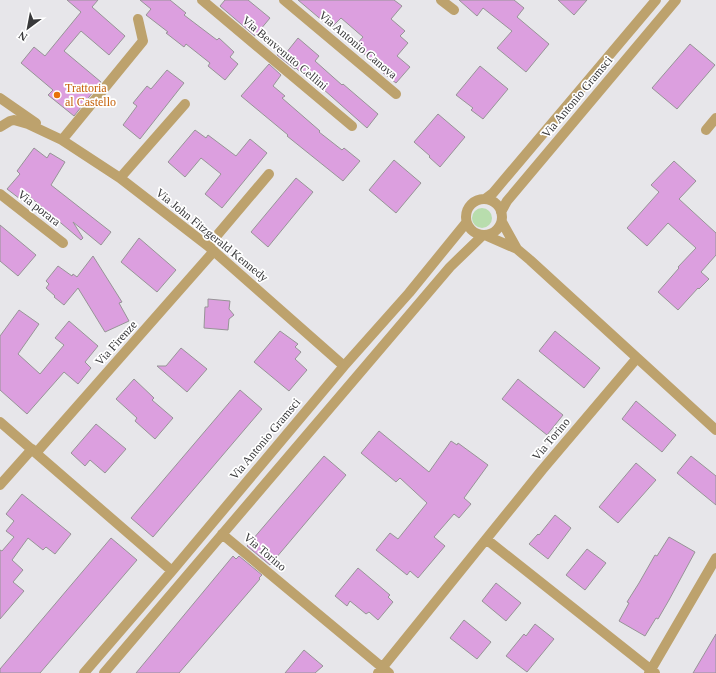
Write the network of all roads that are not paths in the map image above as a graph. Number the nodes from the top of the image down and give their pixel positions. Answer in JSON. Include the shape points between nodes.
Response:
{"nodes":[{"id":1,"x":202,"y":0,"type":"edge"},
{"id":2,"x":284,"y":0,"type":"edge"},
{"id":3,"x":441,"y":0,"type":"edge"},
{"id":4,"x":646,"y":0,"type":"edge"},
{"id":5,"x":656,"y":0,"type":"edge"},
{"id":6,"x":676,"y":0,"type":"edge"},
{"id":7,"x":454,"y":10,"type":"dead end"},
{"id":8,"x":643,"y":15,"type":"junction"},
{"id":9,"x":138,"y":19,"type":"dead end"},
{"id":10,"x":396,"y":94,"type":"dead end"},
{"id":11,"x":0,"y":98,"type":"edge"},
{"id":12,"x":185,"y":104,"type":"dead end"},
{"id":13,"x":716,"y":118,"type":"edge"},
{"id":14,"x":352,"y":126,"type":"dead end"},
{"id":15,"x":0,"y":127,"type":"edge"},
{"id":16,"x":706,"y":130,"type":"dead end"},
{"id":17,"x":58,"y":139,"type":"junction"},
{"id":18,"x":269,"y":174,"type":"dead end"},
{"id":19,"x":120,"y":178,"type":"junction"},
{"id":20,"x":0,"y":194,"type":"edge"},
{"id":21,"x":485,"y":199,"type":"junction"},
{"id":22,"x":501,"y":217,"type":"junction"},
{"id":23,"x":466,"y":222,"type":"junction"},
{"id":24,"x":484,"y":236,"type":"junction"},
{"id":25,"x":63,"y":244,"type":"dead end"},
{"id":26,"x":211,"y":248,"type":"junction"},
{"id":27,"x":517,"y":249,"type":"junction"},
{"id":28,"x":638,"y":358,"type":"junction"},
{"id":29,"x":344,"y":366,"type":"junction"},
{"id":30,"x":0,"y":422,"type":"edge"},
{"id":31,"x":716,"y":430,"type":"edge"},
{"id":32,"x":34,"y":451,"type":"junction"},
{"id":33,"x":0,"y":485,"type":"edge"},
{"id":34,"x":222,"y":534,"type":"junction"},
{"id":35,"x":486,"y":539,"type":"junction"},
{"id":36,"x":716,"y":558,"type":"edge"},
{"id":37,"x":172,"y":571,"type":"junction"},
{"id":38,"x":383,"y":671,"type":"edge"},
{"id":39,"x":652,"y":672,"type":"edge"},
{"id":40,"x":84,"y":673,"type":"edge"},
{"id":41,"x":104,"y":673,"type":"edge"}],
"edges":[{"from":1,"to":14,"type":"street","name":"Via Benvenuto Cellini"},
{"from":2,"to":10,"type":"street","name":"Via Antonio Canova"},
{"from":3,"to":7,"type":"street"},
{"from":4,"to":8,"type":"street"},
{"from":5,"to":8,"type":"street","name":"Via Antonio Gramsci"},
{"from":6,"to":22,"type":"street","name":"Via Antonio Gramsci","via":[[507,201]]},
{"from":8,"to":21,"type":"street","name":"Via Antonio Gramsci","via":[[493,193]]},
{"from":9,"to":17,"type":"street","via":[[143,41]]},
{"from":11,"to":17,"type":"street","name":"Via John Fitzgerald Kennedy"},
{"from":12,"to":19,"type":"street"},
{"from":13,"to":16,"type":"street"},
{"from":15,"to":17,"type":"street","name":"Via John Fitzgerald Kennedy","via":[[10,121],[18,121]]},
{"from":17,"to":19,"type":"street","name":"Via John Fitzgerald Kennedy"},
{"from":18,"to":26,"type":"street","name":"Via Firenze"},
{"from":19,"to":26,"type":"street","name":"Via John Fitzgerald Kennedy"},
{"from":20,"to":25,"type":"street","name":"Via porara"},
{"from":21,"to":22,"type":"street","via":[[495,203]]},
{"from":21,"to":23,"type":"street","via":[[479,199],[469,206],[466,211]]},
{"from":22,"to":24,"type":"street","via":[[497,230]]},
{"from":22,"to":27,"type":"street"},
{"from":23,"to":24,"type":"street","via":[[472,232]]},
{"from":23,"to":29,"type":"street","name":"Via Antonio Gramsci","via":[[409,293]]},
{"from":24,"to":27,"type":"street"},
{"from":24,"to":34,"type":"street","via":[[434,286]]},
{"from":26,"to":29,"type":"street","name":"Via John Fitzgerald Kennedy"},
{"from":26,"to":32,"type":"street","name":"Via Firenze"},
{"from":27,"to":28,"type":"street"},
{"from":28,"to":31,"type":"street"},
{"from":28,"to":35,"type":"street","name":"Via Torino"},
{"from":29,"to":37,"type":"street","name":"Via Antonio Gramsci"},
{"from":30,"to":32,"type":"street"},
{"from":32,"to":33,"type":"street","name":"Via Firenze"},
{"from":32,"to":37,"type":"street"},
{"from":34,"to":38,"type":"street","name":"Via Torino"},
{"from":34,"to":41,"type":"street"},
{"from":35,"to":38,"type":"street","name":"Via Torino"},
{"from":35,"to":39,"type":"street"},
{"from":36,"to":39,"type":"street"},
{"from":37,"to":40,"type":"street","name":"Via Antonio Gramsci"}]}
